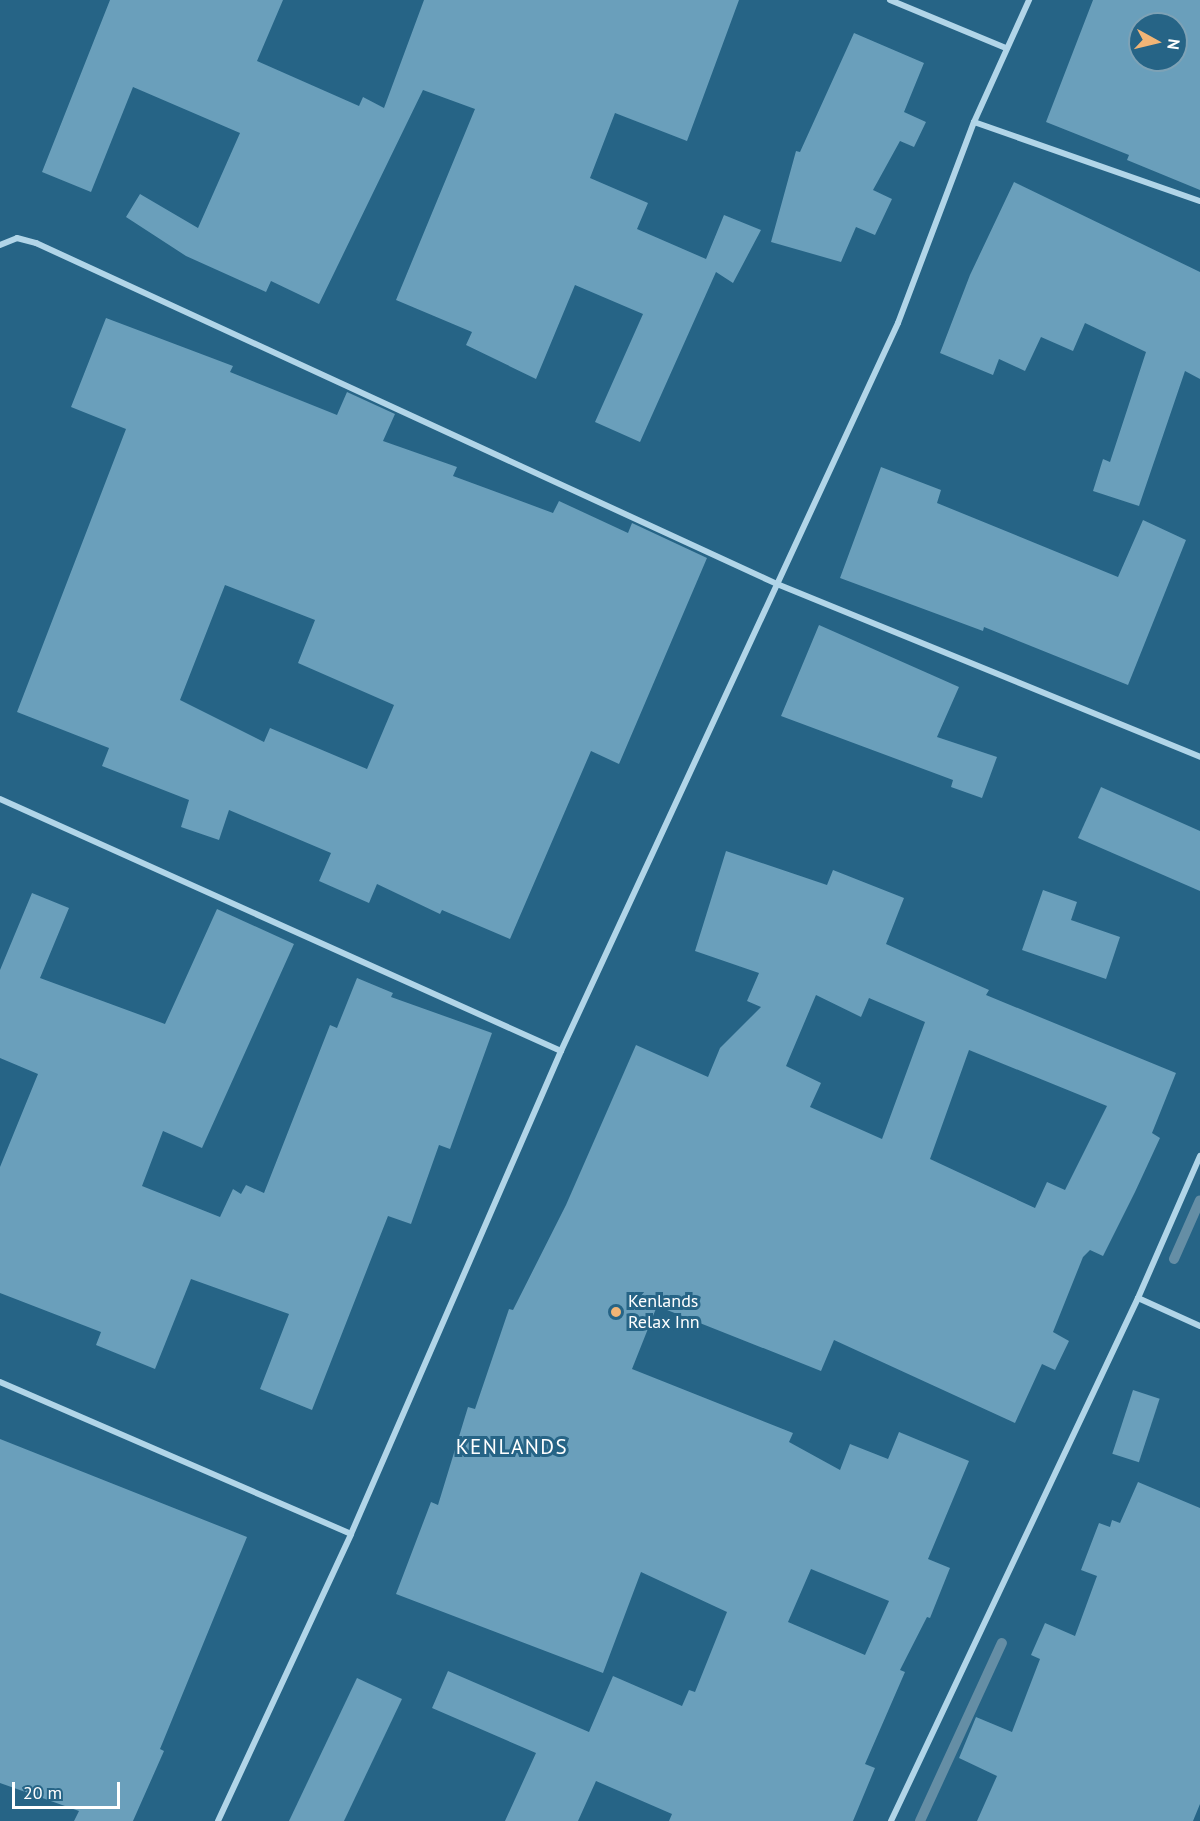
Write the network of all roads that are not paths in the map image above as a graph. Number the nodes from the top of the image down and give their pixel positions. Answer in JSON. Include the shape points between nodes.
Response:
{"nodes":[{"id":1,"x":890,"y":0,"type":"edge"},
{"id":2,"x":1029,"y":0,"type":"edge"},
{"id":3,"x":1006,"y":48,"type":"junction"},
{"id":4,"x":974,"y":122,"type":"junction"},
{"id":5,"x":1200,"y":201,"type":"edge"},
{"id":6,"x":0,"y":245,"type":"edge"},
{"id":7,"x":777,"y":584,"type":"junction"},
{"id":8,"x":1200,"y":757,"type":"edge"},
{"id":9,"x":0,"y":799,"type":"edge"},
{"id":10,"x":561,"y":1051,"type":"junction"},
{"id":11,"x":1200,"y":1156,"type":"edge"},
{"id":12,"x":1138,"y":1298,"type":"junction"},
{"id":13,"x":1200,"y":1326,"type":"edge"},
{"id":14,"x":0,"y":1382,"type":"edge"},
{"id":15,"x":351,"y":1534,"type":"junction"},
{"id":16,"x":218,"y":1821,"type":"edge"},
{"id":17,"x":891,"y":1821,"type":"edge"}],
"edges":[{"from":1,"to":3,"type":"street"},
{"from":2,"to":3,"type":"street"},
{"from":3,"to":4,"type":"street"},
{"from":4,"to":5,"type":"street"},
{"from":4,"to":7,"type":"street","via":[[898,323]]},
{"from":6,"to":7,"type":"street","via":[[17,238],[36,243]]},
{"from":7,"to":8,"type":"street"},
{"from":7,"to":10,"type":"street"},
{"from":9,"to":10,"type":"street"},
{"from":10,"to":15,"type":"street"},
{"from":11,"to":12,"type":"street"},
{"from":12,"to":13,"type":"street"},
{"from":12,"to":17,"type":"street"},
{"from":14,"to":15,"type":"street"},
{"from":15,"to":16,"type":"street"}]}
